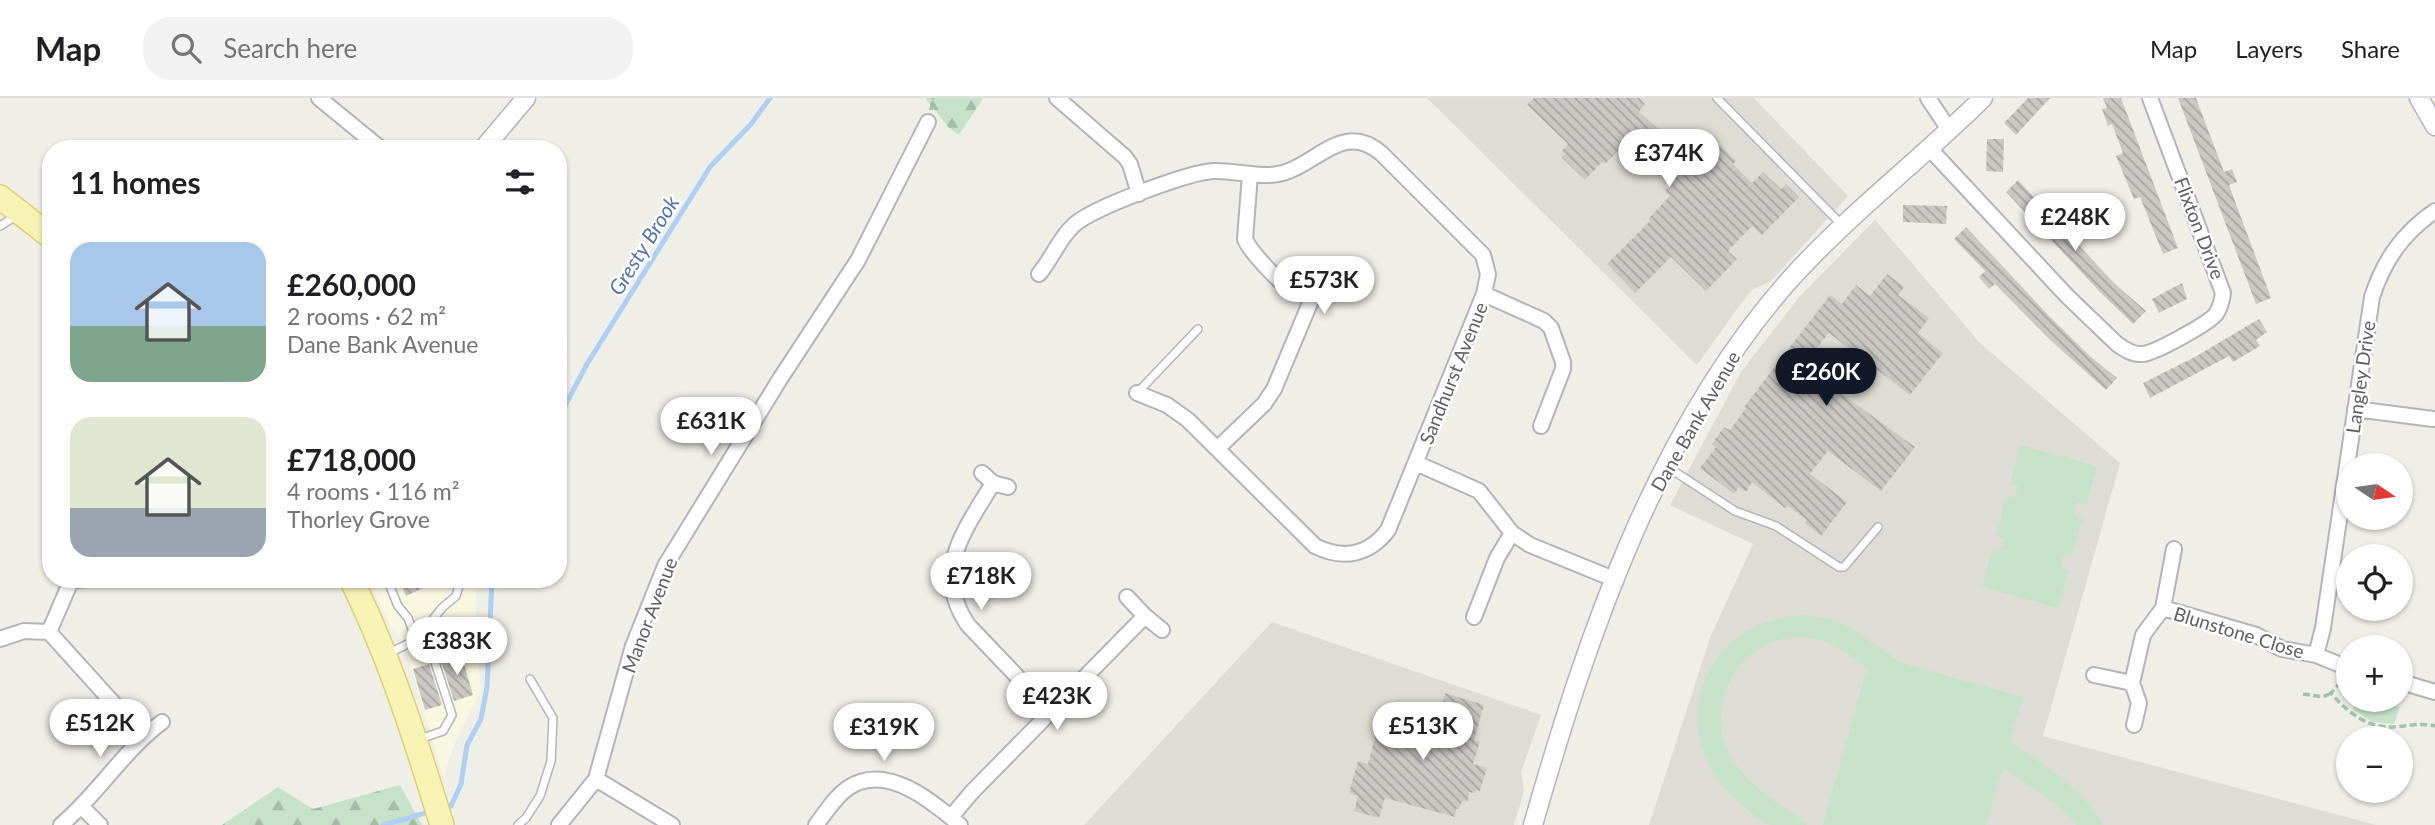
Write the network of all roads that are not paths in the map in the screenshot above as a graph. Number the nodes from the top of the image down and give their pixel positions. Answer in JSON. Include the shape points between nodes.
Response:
{"nodes":[{"id":1,"x":319,"y":98,"type":"edge"},
{"id":2,"x":526,"y":98,"type":"edge"},
{"id":3,"x":1057,"y":98,"type":"edge"},
{"id":4,"x":1717,"y":98,"type":"edge"},
{"id":5,"x":1928,"y":98,"type":"edge"},
{"id":6,"x":1983,"y":98,"type":"edge"},
{"id":7,"x":2150,"y":98,"type":"edge"},
{"id":8,"x":2419,"y":98,"type":"edge"},
{"id":9,"x":928,"y":122,"type":"dead end"},
{"id":10,"x":2435,"y":126,"type":"edge"},
{"id":11,"x":1950,"y":131,"type":"junction"},
{"id":12,"x":370,"y":140,"type":"edge"},
{"id":13,"x":491,"y":140,"type":"edge"},
{"id":14,"x":1930,"y":149,"type":"junction"},
{"id":15,"x":1250,"y":174,"type":"junction"},
{"id":16,"x":1139,"y":194,"type":"junction"},
{"id":17,"x":0,"y":197,"type":"edge"},
{"id":18,"x":2435,"y":211,"type":"edge"},
{"id":19,"x":19,"y":213,"type":"junction"},
{"id":20,"x":1842,"y":225,"type":"junction"},
{"id":21,"x":0,"y":226,"type":"edge"},
{"id":22,"x":42,"y":230,"type":"edge"},
{"id":23,"x":1039,"y":274,"type":"dead end"},
{"id":24,"x":1327,"y":279,"type":"dead end"},
{"id":25,"x":1485,"y":294,"type":"junction"},
{"id":26,"x":1313,"y":296,"type":"junction"},
{"id":27,"x":1198,"y":329,"type":"dead end"},
{"id":28,"x":1137,"y":393,"type":"joint"},
{"id":29,"x":2355,"y":409,"type":"junction"},
{"id":30,"x":2432,"y":419,"type":"dead end"},
{"id":31,"x":1541,"y":426,"type":"dead end"},
{"id":32,"x":1217,"y":449,"type":"junction"},
{"id":33,"x":1416,"y":463,"type":"junction"},
{"id":34,"x":1665,"y":466,"type":"junction"},
{"id":35,"x":994,"y":481,"type":"dead end"},
{"id":36,"x":1878,"y":527,"type":"dead end"},
{"id":37,"x":1512,"y":533,"type":"junction"},
{"id":38,"x":2174,"y":549,"type":"dead end"},
{"id":39,"x":1616,"y":580,"type":"junction"},
{"id":40,"x":68,"y":588,"type":"edge"},
{"id":41,"x":355,"y":588,"type":"edge"},
{"id":42,"x":391,"y":588,"type":"edge"},
{"id":43,"x":458,"y":588,"type":"edge"},
{"id":44,"x":1127,"y":597,"type":"dead end"},
{"id":45,"x":2163,"y":608,"type":"junction"},
{"id":46,"x":1145,"y":616,"type":"junction"},
{"id":47,"x":1474,"y":617,"type":"dead end"},
{"id":48,"x":1162,"y":630,"type":"dead end"},
{"id":49,"x":48,"y":632,"type":"junction"},
{"id":50,"x":0,"y":639,"type":"edge"},
{"id":51,"x":416,"y":640,"type":"junction"},
{"id":52,"x":385,"y":655,"type":"junction"},
{"id":53,"x":2316,"y":655,"type":"junction"},
{"id":54,"x":2336,"y":663,"type":"edge"},
{"id":55,"x":2094,"y":675,"type":"dead end"},
{"id":56,"x":530,"y":679,"type":"dead end"},
{"id":57,"x":2132,"y":683,"type":"junction"},
{"id":58,"x":2413,"y":686,"type":"edge"},
{"id":59,"x":2435,"y":692,"type":"edge"},
{"id":60,"x":1052,"y":713,"type":"junction"},
{"id":61,"x":162,"y":722,"type":"dead end"},
{"id":62,"x":2134,"y":725,"type":"dead end"},
{"id":63,"x":143,"y":736,"type":"junction"},
{"id":64,"x":415,"y":740,"type":"junction"},
{"id":65,"x":596,"y":779,"type":"junction"},
{"id":66,"x":82,"y":807,"type":"junction"},
{"id":67,"x":956,"y":821,"type":"edge"},
{"id":68,"x":442,"y":824,"type":"edge"},
{"id":69,"x":61,"y":825,"type":"edge"},
{"id":70,"x":100,"y":825,"type":"edge"},
{"id":71,"x":518,"y":825,"type":"edge"},
{"id":72,"x":559,"y":825,"type":"edge"},
{"id":73,"x":672,"y":825,"type":"edge"},
{"id":74,"x":816,"y":825,"type":"edge"},
{"id":75,"x":1533,"y":825,"type":"edge"}],
"edges":[{"from":1,"to":12,"type":"street"},
{"from":2,"to":13,"type":"street"},
{"from":3,"to":16,"type":"street","via":[[1125,157]]},
{"from":4,"to":20,"type":"lane"},
{"from":5,"to":11,"type":"street"},
{"from":6,"to":11,"type":"street","name":"Dane Bank Avenue"},
{"from":7,"to":14,"type":"street","name":"Flixton Drive","via":[[2223,293],[2210,320],[2143,355],[2124,350],[2067,296]]},
{"from":8,"to":10,"type":"street"},
{"from":9,"to":65,"type":"street","name":"Manor Avenue","via":[[858,260],[665,566],[633,646]]},
{"from":11,"to":14,"type":"street","name":"Dane Bank Avenue"},
{"from":14,"to":20,"type":"street","name":"Dane Bank Avenue"},
{"from":15,"to":16,"type":"street","name":"Sandhurst Avenue","via":[[1205,172]]},
{"from":15,"to":25,"type":"street","name":"Sandhurst Avenue","via":[[1289,171],[1344,142],[1374,148],[1483,255],[1488,274]]},
{"from":15,"to":26,"type":"street","via":[[1248,248],[1290,288]]},
{"from":16,"to":23,"type":"street","name":"Sandhurst Avenue","via":[[1076,223]]},
{"from":17,"to":19,"type":"main road"},
{"from":18,"to":29,"type":"street","name":"Langley Drive","via":[[2407,233],[2377,281]]},
{"from":19,"to":21,"type":"lane"},
{"from":19,"to":22,"type":"main road"},
{"from":20,"to":34,"type":"street","name":"Dane Bank Avenue","via":[[1736,349]]},
{"from":24,"to":26,"type":"street"},
{"from":25,"to":31,"type":"street","via":[[1551,328],[1563,369]]},
{"from":25,"to":33,"type":"street","name":"Sandhurst Avenue"},
{"from":26,"to":32,"type":"street","via":[[1274,389]]},
{"from":27,"to":28,"type":"lane"},
{"from":28,"to":32,"type":"street","name":"Sandhurst Avenue","via":[[1179,413]]},
{"from":29,"to":30,"type":"street"},
{"from":29,"to":53,"type":"street","name":"Langley Drive"},
{"from":32,"to":33,"type":"street","name":"Sandhurst Avenue","via":[[1315,546],[1334,554],[1357,553],[1380,540]]},
{"from":33,"to":37,"type":"street","via":[[1479,491]]},
{"from":34,"to":36,"type":"lane","via":[[1735,511],[1776,526],[1839,567],[1844,567]]},
{"from":34,"to":39,"type":"street","name":"Dane Bank Avenue"},
{"from":35,"to":60,"type":"street","via":[[955,552],[953,594],[968,625]]},
{"from":37,"to":39,"type":"street","via":[[1530,545]]},
{"from":37,"to":47,"type":"street"},
{"from":38,"to":45,"type":"street","name":"Blunstone Close"},
{"from":39,"to":75,"type":"street","name":"Dane Bank Avenue"},
{"from":40,"to":49,"type":"street"},
{"from":41,"to":52,"type":"main road"},
{"from":42,"to":51,"type":"lane"},
{"from":43,"to":51,"type":"lane"},
{"from":44,"to":46,"type":"street"},
{"from":45,"to":53,"type":"street","name":"Blunstone Close","via":[[2256,635],[2282,649]]},
{"from":45,"to":57,"type":"street","name":"Blunstone Close","via":[[2143,635]]},
{"from":46,"to":48,"type":"street"},
{"from":46,"to":60,"type":"street"},
{"from":49,"to":50,"type":"street","via":[[24,631]]},
{"from":49,"to":63,"type":"street"},
{"from":51,"to":52,"type":"lane"},
{"from":51,"to":64,"type":"lane","via":[[432,653],[452,715],[443,731]]},
{"from":52,"to":64,"type":"main road"},
{"from":53,"to":54,"type":"street"},
{"from":55,"to":57,"type":"street"},
{"from":56,"to":71,"type":"lane","via":[[553,718],[551,761],[540,796]]},
{"from":57,"to":62,"type":"street","name":"Blunstone Close","via":[[2139,703]]},
{"from":58,"to":59,"type":"street"},
{"from":60,"to":67,"type":"street","via":[[972,792]]},
{"from":61,"to":63,"type":"street"},
{"from":63,"to":66,"type":"street"},
{"from":64,"to":68,"type":"main road"},
{"from":65,"to":72,"type":"street","name":"Manor Avenue"},
{"from":65,"to":73,"type":"street"},
{"from":66,"to":69,"type":"street"},
{"from":66,"to":70,"type":"street"},
{"from":67,"to":74,"type":"street","via":[[904,786],[872,780],[848,788]]}]}
